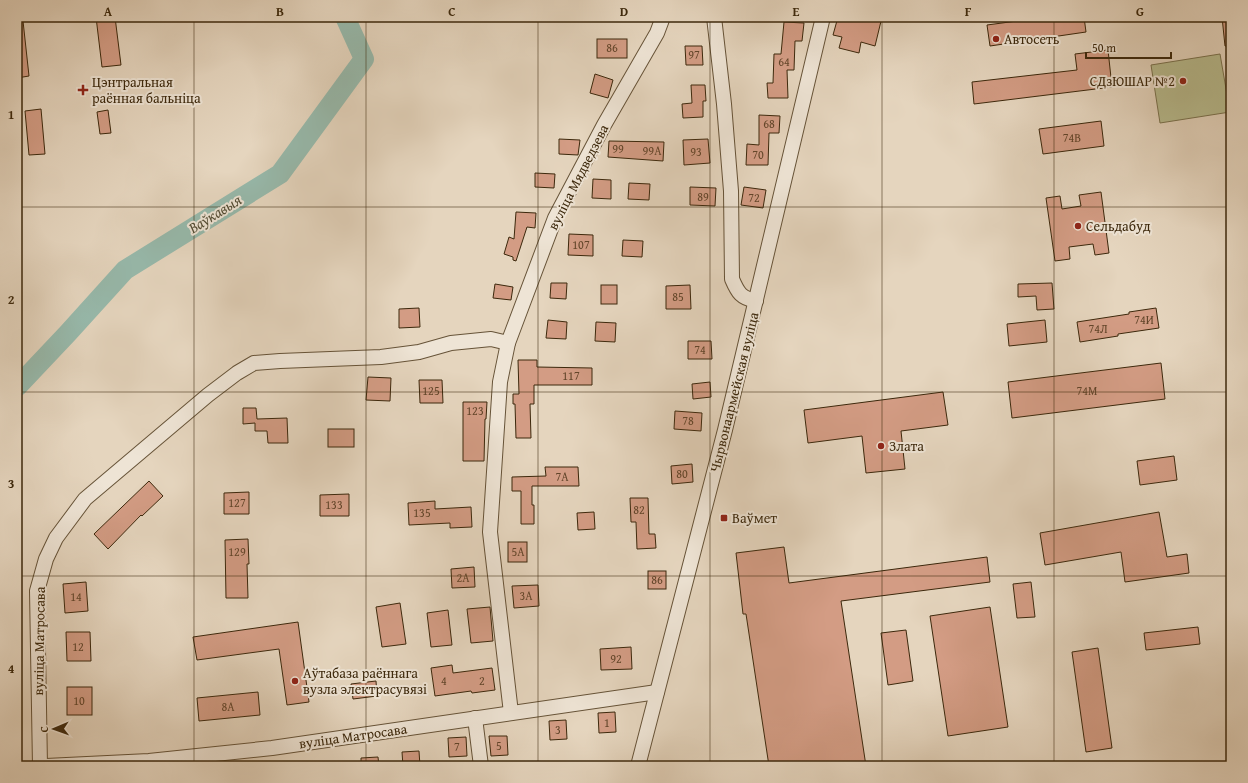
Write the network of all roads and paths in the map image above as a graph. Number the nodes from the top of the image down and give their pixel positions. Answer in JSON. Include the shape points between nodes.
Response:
{"nodes":[{"id":1,"x":663,"y":17,"type":"edge"},
{"id":2,"x":714,"y":17,"type":"edge"},
{"id":3,"x":823,"y":17,"type":"edge"},
{"id":4,"x":756,"y":301,"type":"junction"},
{"id":5,"x":508,"y":344,"type":"junction"},
{"id":6,"x":657,"y":692,"type":"junction"},
{"id":7,"x":511,"y":713,"type":"junction"},
{"id":8,"x":475,"y":718,"type":"junction"},
{"id":9,"x":192,"y":761,"type":"edge"},
{"id":10,"x":40,"y":766,"type":"edge"},
{"id":11,"x":46,"y":766,"type":"edge"},
{"id":12,"x":481,"y":766,"type":"edge"},
{"id":13,"x":638,"y":766,"type":"edge"}],
"edges":[{"from":1,"to":5,"type":"street","name":"вуліца Мядведзева","via":[[657,33],[555,218]]},
{"from":2,"to":4,"type":"street","via":[[731,191],[732,279],[742,296]]},
{"from":3,"to":4,"type":"street","name":"Чырвонаармейская вуліца"},
{"from":4,"to":6,"type":"street","name":"Чырвонаармейская вуліца"},
{"from":5,"to":7,"type":"street","name":"вуліца Мядведзева","via":[[500,382],[490,532]]},
{"from":5,"to":10,"type":"street","name":"вуліца Матросава","via":[[491,339],[451,343],[419,352],[381,356],[254,363],[208,394],[85,499],[56,538],[46,559],[37,591]]},
{"from":6,"to":7,"type":"street","name":"вуліца Матросава"},
{"from":6,"to":13,"type":"street","name":"Чырвонаармейская вуліца"},
{"from":7,"to":8,"type":"street","name":"вуліца Матросава"},
{"from":8,"to":9,"type":"street","name":"вуліца Матросава"},
{"from":8,"to":12,"type":"street"},
{"from":9,"to":11,"type":"street","name":"вуліца Матросава"}]}
